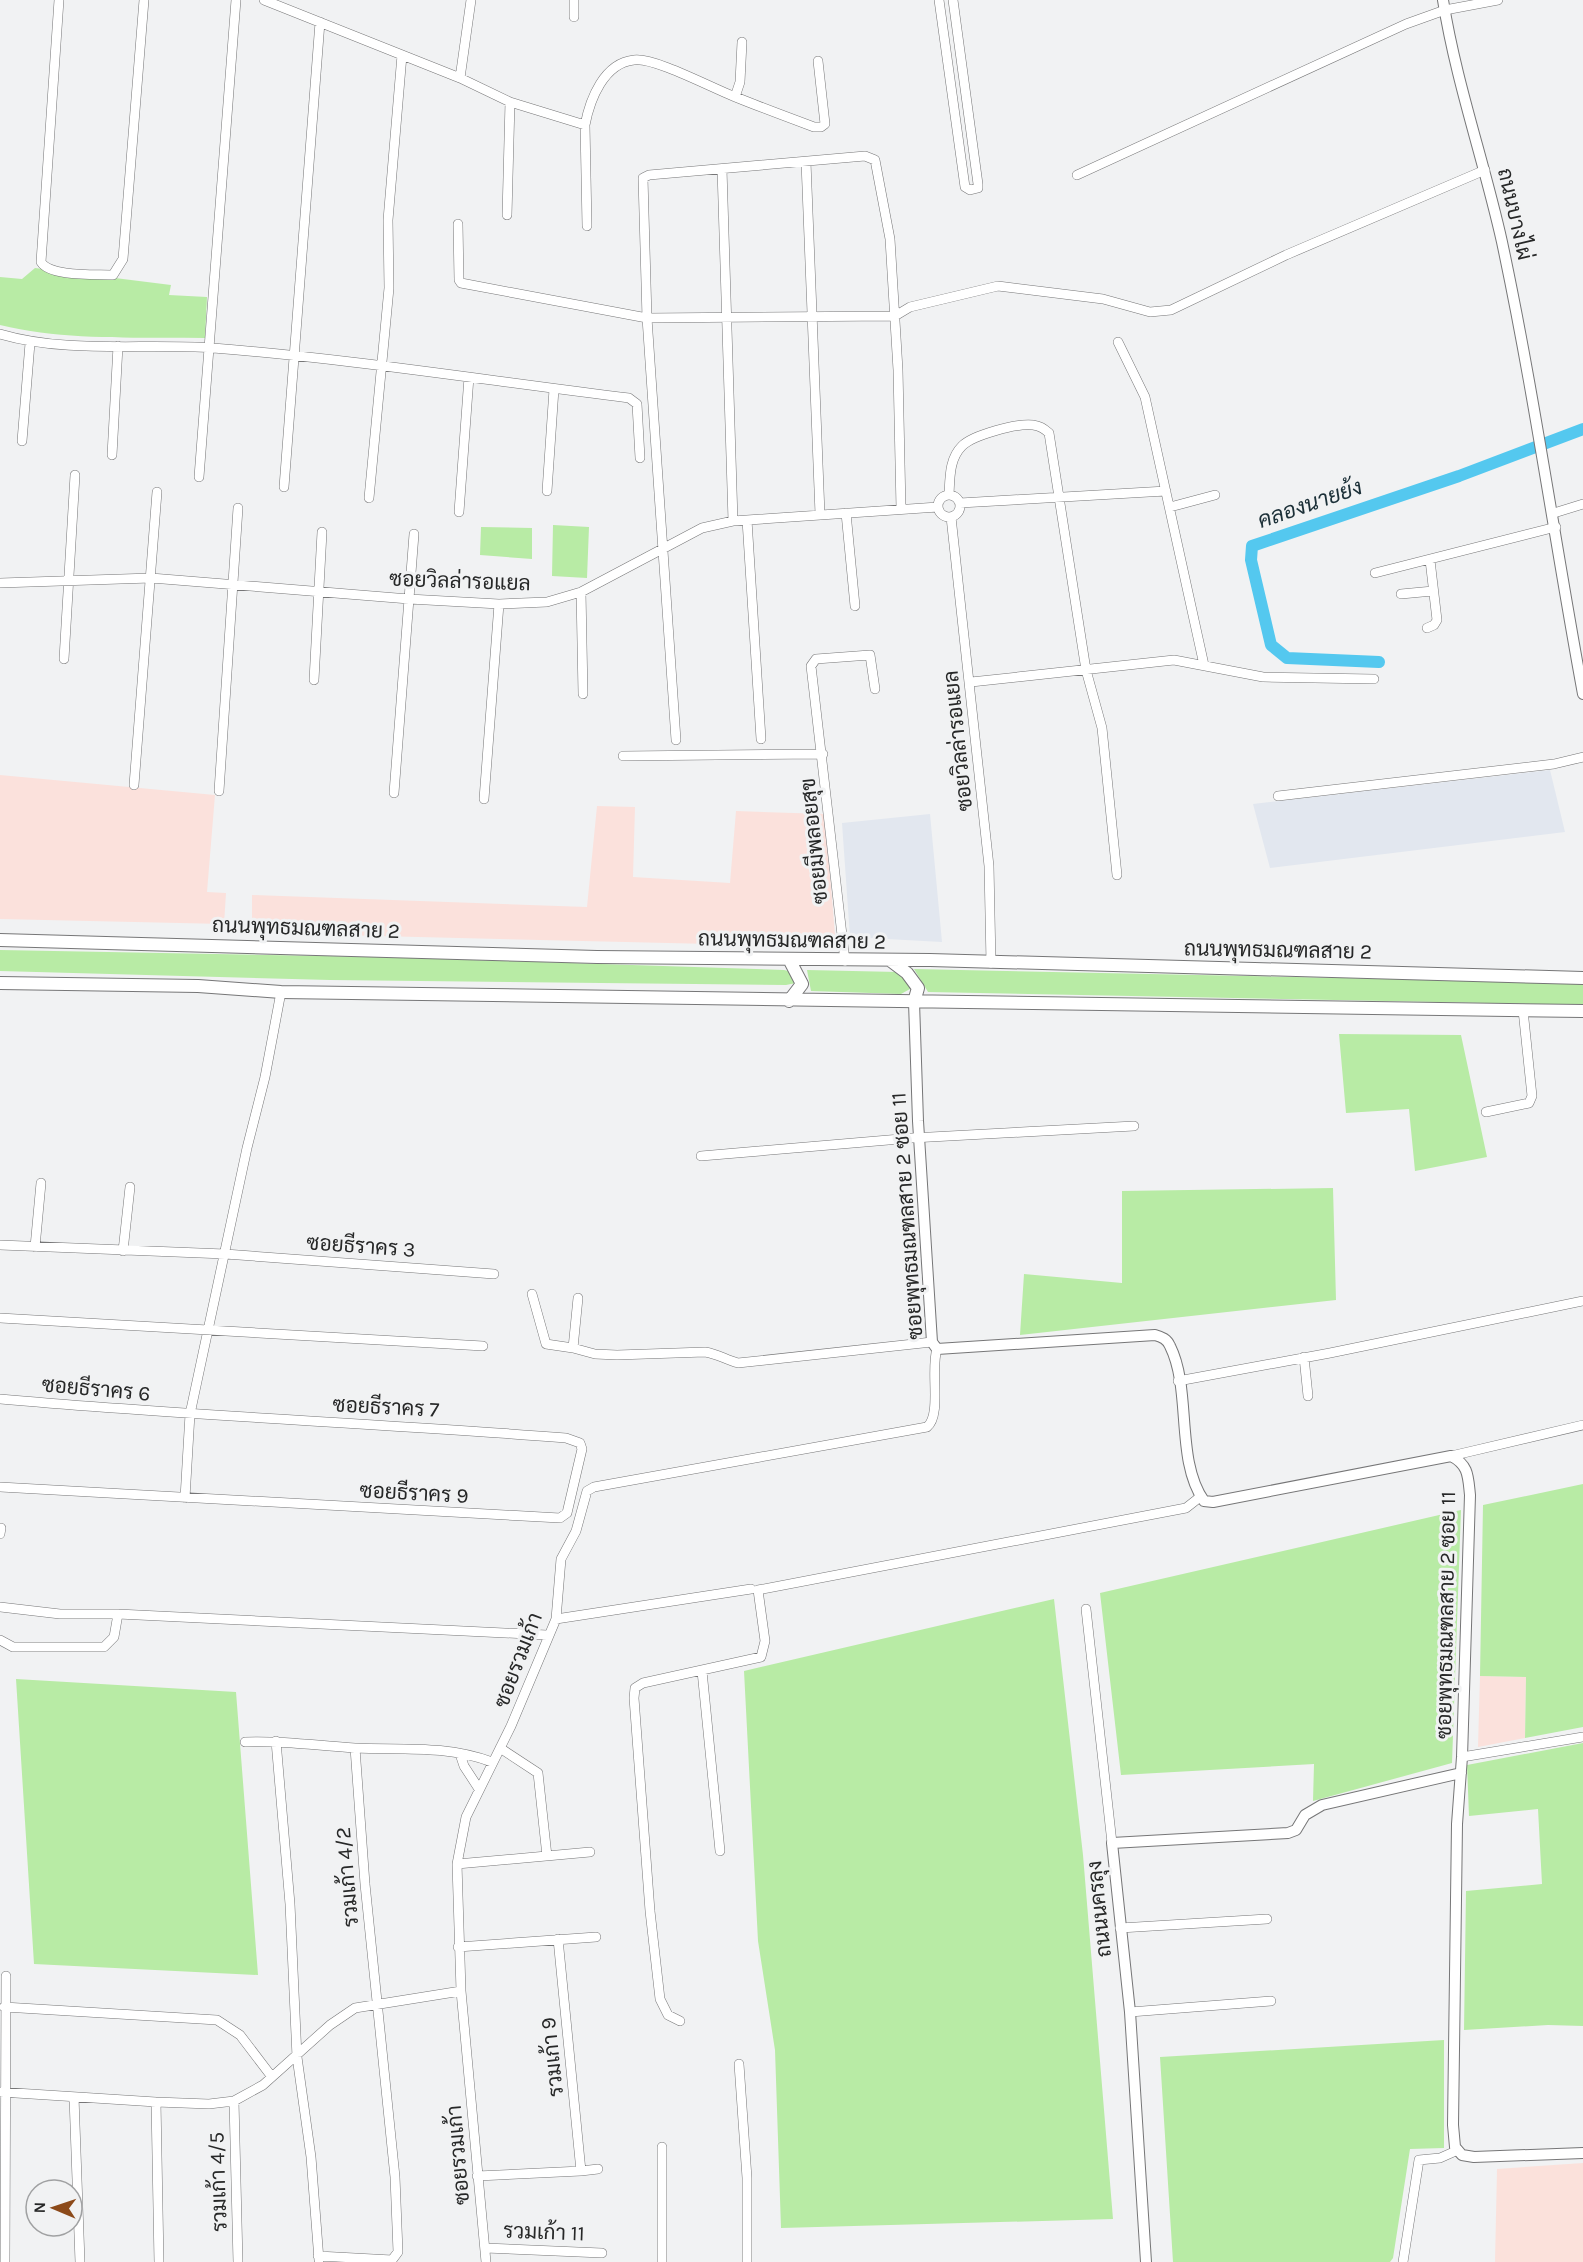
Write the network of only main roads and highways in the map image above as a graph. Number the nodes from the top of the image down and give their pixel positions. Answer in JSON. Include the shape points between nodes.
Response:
{"nodes":[{"id":1,"x":0,"y":940,"type":"edge"},
{"id":2,"x":790,"y":961,"type":"junction"},
{"id":3,"x":891,"y":961,"type":"junction"},
{"id":4,"x":1583,"y":978,"type":"edge"},
{"id":5,"x":0,"y":983,"type":"edge"},
{"id":6,"x":789,"y":1001,"type":"junction"},
{"id":7,"x":914,"y":1002,"type":"junction"},
{"id":8,"x":1583,"y":1011,"type":"edge"}],
"edges":[{"from":1,"to":2,"type":"main road","name":"ถนนพุทธมณฑลสาย 2"},
{"from":2,"to":3,"type":"main road","name":"ถนนพุทธมณฑลสาย 2"},
{"from":2,"to":6,"type":"main road","via":[[802,984]]},
{"from":3,"to":4,"type":"main road","name":"ถนนพุทธมณฑลสาย 2"},
{"from":3,"to":7,"type":"main road","via":[[918,988]]},
{"from":5,"to":6,"type":"main road"},
{"from":6,"to":7,"type":"main road"},
{"from":7,"to":8,"type":"main road"}]}
